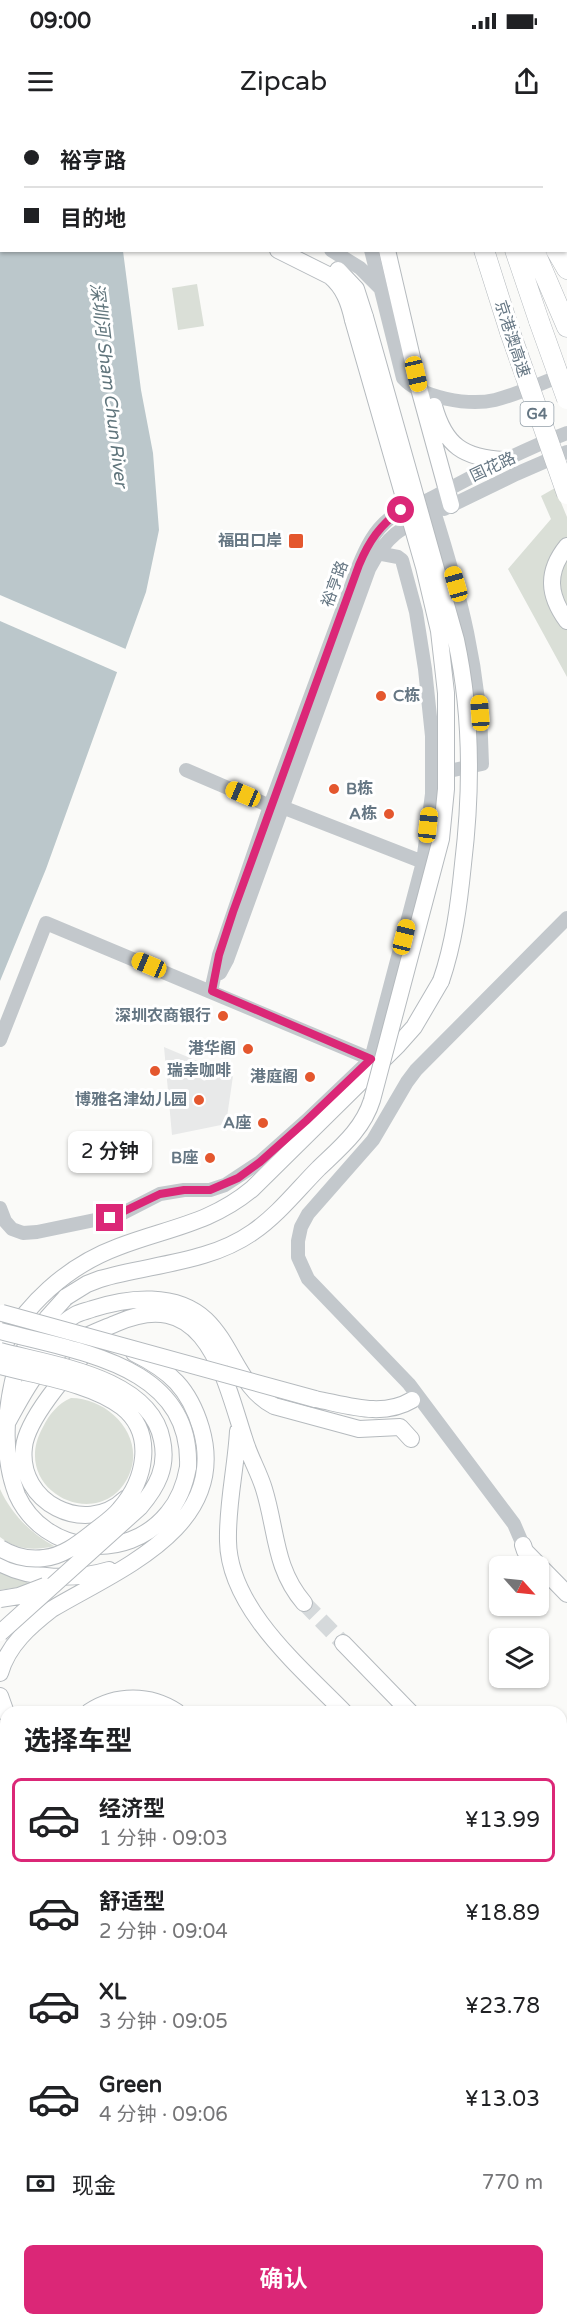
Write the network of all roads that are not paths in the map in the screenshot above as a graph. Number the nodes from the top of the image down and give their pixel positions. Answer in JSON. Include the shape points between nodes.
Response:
{"nodes":[{"id":1,"x":282,"y":252,"type":"edge"},
{"id":2,"x":303,"y":252,"type":"edge"},
{"id":3,"x":334,"y":252,"type":"edge"},
{"id":4,"x":371,"y":252,"type":"edge"},
{"id":5,"x":388,"y":252,"type":"edge"},
{"id":6,"x":397,"y":252,"type":"edge"},
{"id":7,"x":485,"y":252,"type":"edge"},
{"id":8,"x":516,"y":252,"type":"edge"},
{"id":9,"x":535,"y":252,"type":"edge"},
{"id":10,"x":557,"y":252,"type":"edge"},
{"id":11,"x":567,"y":269,"type":"edge"},
{"id":12,"x":380,"y":288,"type":"junction"},
{"id":13,"x":563,"y":318,"type":"edge"},
{"id":14,"x":359,"y":319,"type":"junction"},
{"id":15,"x":567,"y":374,"type":"edge"},
{"id":16,"x":426,"y":394,"type":"junction"},
{"id":17,"x":567,"y":399,"type":"edge"},
{"id":18,"x":567,"y":433,"type":"edge"},
{"id":19,"x":567,"y":452,"type":"edge"},
{"id":20,"x":504,"y":460,"type":"junction"},
{"id":21,"x":567,"y":494,"type":"edge"},
{"id":22,"x":448,"y":497,"type":"junction"},
{"id":23,"x":430,"y":498,"type":"junction"},
{"id":24,"x":435,"y":514,"type":"junction"},
{"id":25,"x":442,"y":535,"type":"junction"},
{"id":26,"x":567,"y":546,"type":"edge"},
{"id":27,"x":377,"y":553,"type":"junction"},
{"id":28,"x":402,"y":560,"type":"junction"},
{"id":29,"x":460,"y":599,"type":"junction"},
{"id":30,"x":416,"y":612,"type":"junction"},
{"id":31,"x":567,"y":621,"type":"edge"},
{"id":32,"x":186,"y":770,"type":"dead end"},
{"id":33,"x":432,"y":794,"type":"junction"},
{"id":34,"x":276,"y":807,"type":"junction"},
{"id":35,"x":423,"y":862,"type":"junction"},
{"id":36,"x":567,"y":918,"type":"edge"},
{"id":37,"x":212,"y":991,"type":"junction"},
{"id":38,"x":0,"y":1040,"type":"edge"},
{"id":39,"x":371,"y":1059,"type":"junction"},
{"id":40,"x":0,"y":1208,"type":"edge"},
{"id":41,"x":1,"y":1313,"type":"edge"},
{"id":42,"x":129,"y":1317,"type":"junction"},
{"id":43,"x":0,"y":1331,"type":"edge"},
{"id":44,"x":105,"y":1341,"type":"junction"},
{"id":45,"x":0,"y":1352,"type":"edge"},
{"id":46,"x":21,"y":1355,"type":"junction"},
{"id":47,"x":0,"y":1366,"type":"edge"},
{"id":48,"x":0,"y":1394,"type":"edge"},
{"id":49,"x":412,"y":1400,"type":"dead end"},
{"id":50,"x":238,"y":1418,"type":"junction"},
{"id":51,"x":7,"y":1423,"type":"junction"},
{"id":52,"x":411,"y":1439,"type":"dead end"},
{"id":53,"x":135,"y":1486,"type":"junction"},
{"id":54,"x":174,"y":1531,"type":"junction"},
{"id":55,"x":523,"y":1545,"type":"joint"},
{"id":56,"x":0,"y":1548,"type":"edge"},
{"id":57,"x":0,"y":1563,"type":"edge"},
{"id":58,"x":66,"y":1573,"type":"junction"},
{"id":59,"x":567,"y":1594,"type":"edge"},
{"id":60,"x":0,"y":1599,"type":"edge"},
{"id":61,"x":304,"y":1603,"type":"tunnel mouth"},
{"id":62,"x":0,"y":1633,"type":"edge"},
{"id":63,"x":343,"y":1643,"type":"tunnel mouth"},
{"id":64,"x":0,"y":1673,"type":"edge"},
{"id":65,"x":100,"y":1706,"type":"edge"},
{"id":66,"x":166,"y":1706,"type":"edge"},
{"id":67,"x":338,"y":1706,"type":"edge"},
{"id":68,"x":404,"y":1706,"type":"edge"}],
"edges":[{"from":1,"to":14,"type":"main road","via":[[337,282]]},
{"from":2,"to":14,"type":"main road","via":[[349,279],[356,289]]},
{"from":3,"to":12,"type":"street","via":[[360,268]]},
{"from":4,"to":12,"type":"street"},
{"from":5,"to":16,"type":"main road"},
{"from":6,"to":16,"type":"main road"},
{"from":7,"to":21,"type":"highway","name":"京港澳高速","number":"G4","bridge":true},
{"from":8,"to":17,"type":"highway","name":"京港澳高速","number":"G4","bridge":true},
{"from":9,"to":13,"type":"highway"},
{"from":10,"to":11,"type":"highway"},
{"from":12,"to":16,"type":"street","via":[[403,378]]},
{"from":14,"to":45,"type":"main road","bridge":true,"via":[[456,640],[465,689],[470,775],[466,836],[454,936],[441,981],[403,1039],[252,1189],[216,1214],[116,1248],[69,1274],[28,1310]]},
{"from":14,"to":46,"type":"main road","bridge":true,"via":[[439,631],[446,693],[446,789],[441,839],[372,1100],[365,1119],[350,1138],[263,1224],[222,1249],[87,1284],[48,1317]]},
{"from":15,"to":16,"type":"street","via":[[493,400]]},
{"from":16,"to":20,"type":"main road","via":[[453,444],[476,456]]},
{"from":16,"to":22,"type":"main road"},
{"from":18,"to":20,"type":"street","name":"国花路"},
{"from":19,"to":22,"type":"street","name":"国花路"},
{"from":20,"to":22,"type":"street","name":"国花路"},
{"from":22,"to":23,"type":"street","name":"裕亨路"},
{"from":22,"to":24,"type":"street"},
{"from":23,"to":24,"type":"street"},
{"from":23,"to":34,"type":"street","name":"裕亨路","via":[[388,519],[364,553]]},
{"from":24,"to":25,"type":"street"},
{"from":24,"to":27,"type":"street","name":"裕亨路","via":[[406,525]]},
{"from":25,"to":28,"type":"street","via":[[407,549]]},
{"from":25,"to":29,"type":"street"},
{"from":26,"to":31,"type":"main road","via":[[555,565],[552,586],[555,604]]},
{"from":27,"to":28,"type":"street"},
{"from":27,"to":34,"type":"street","name":"裕亨路"},
{"from":28,"to":30,"type":"street"},
{"from":29,"to":30,"type":"street"},
{"from":29,"to":33,"type":"street","via":[[477,680],[482,764],[445,773]]},
{"from":30,"to":33,"type":"street","via":[[430,705]]},
{"from":32,"to":34,"type":"street"},
{"from":33,"to":35,"type":"street"},
{"from":34,"to":35,"type":"street"},
{"from":34,"to":37,"type":"street","name":"裕亨路","via":[[227,960]]},
{"from":35,"to":39,"type":"street"},
{"from":36,"to":55,"type":"street","via":[[416,1070],[373,1140],[308,1214],[298,1241],[301,1269],[308,1279],[426,1405],[514,1524]]},
{"from":37,"to":38,"type":"street","via":[[46,923]]},
{"from":37,"to":39,"type":"street"},
{"from":39,"to":40,"type":"street","via":[[268,1155],[225,1185],[160,1194],[119,1215],[37,1232],[12,1229]]},
{"from":41,"to":44,"type":"main road","bridge":true},
{"from":42,"to":50,"type":"main road","via":[[164,1313],[196,1329],[216,1360]]},
{"from":42,"to":51,"type":"main road","via":[[72,1342],[40,1368]]},
{"from":42,"to":53,"type":"main road","bridge":true,"via":[[93,1344],[42,1408],[28,1431],[23,1458],[29,1481],[46,1502],[67,1513],[89,1515],[112,1508]]},
{"from":43,"to":51,"type":"main road","bridge":true,"via":[[110,1362],[157,1388],[171,1403],[187,1437],[188,1467],[179,1497],[155,1527],[123,1544],[78,1545],[59,1538],[24,1508],[16,1494],[8,1466]]},
{"from":44,"to":49,"type":"main road","bridge":true,"via":[[315,1399],[371,1410],[399,1408]]},
{"from":44,"to":54,"type":"main road","bridge":true,"via":[[161,1368],[192,1402],[203,1436],[206,1474],[196,1500]]},
{"from":45,"to":58,"type":"main road","bridge":true,"via":[[87,1375],[124,1390],[153,1416],[162,1437],[161,1473],[149,1496]]},
{"from":46,"to":48,"type":"main road"},
{"from":46,"to":51,"type":"main road","via":[[11,1387]]},
{"from":47,"to":53,"type":"main road","bridge":true,"via":[[87,1389],[123,1408],[139,1429],[144,1450],[144,1464]]},
{"from":50,"to":61,"type":"main road","via":[[264,1490],[283,1571]]},
{"from":50,"to":67,"type":"main road","via":[[228,1540],[236,1583],[261,1624]]},
{"from":51,"to":52,"type":"main road","via":[[26,1368],[60,1326],[76,1314],[135,1299],[179,1305],[195,1312],[227,1347],[250,1387],[264,1401],[359,1429],[400,1427]]},
{"from":53,"to":56,"type":"main road","bridge":true,"via":[[108,1520],[56,1556],[25,1558]]},
{"from":54,"to":57,"type":"main road","via":[[134,1560],[97,1573],[36,1575]]},
{"from":54,"to":64,"type":"main road","via":[[150,1551],[44,1615],[14,1645]]},
{"from":55,"to":59,"type":"main road"},
{"from":58,"to":60,"type":"main road","bridge":true,"via":[[33,1591]]},
{"from":58,"to":62,"type":"main road","bridge":true},
{"from":63,"to":68,"type":"main road"},
{"from":65,"to":66,"type":"main road","via":[[136,1698]]}]}
